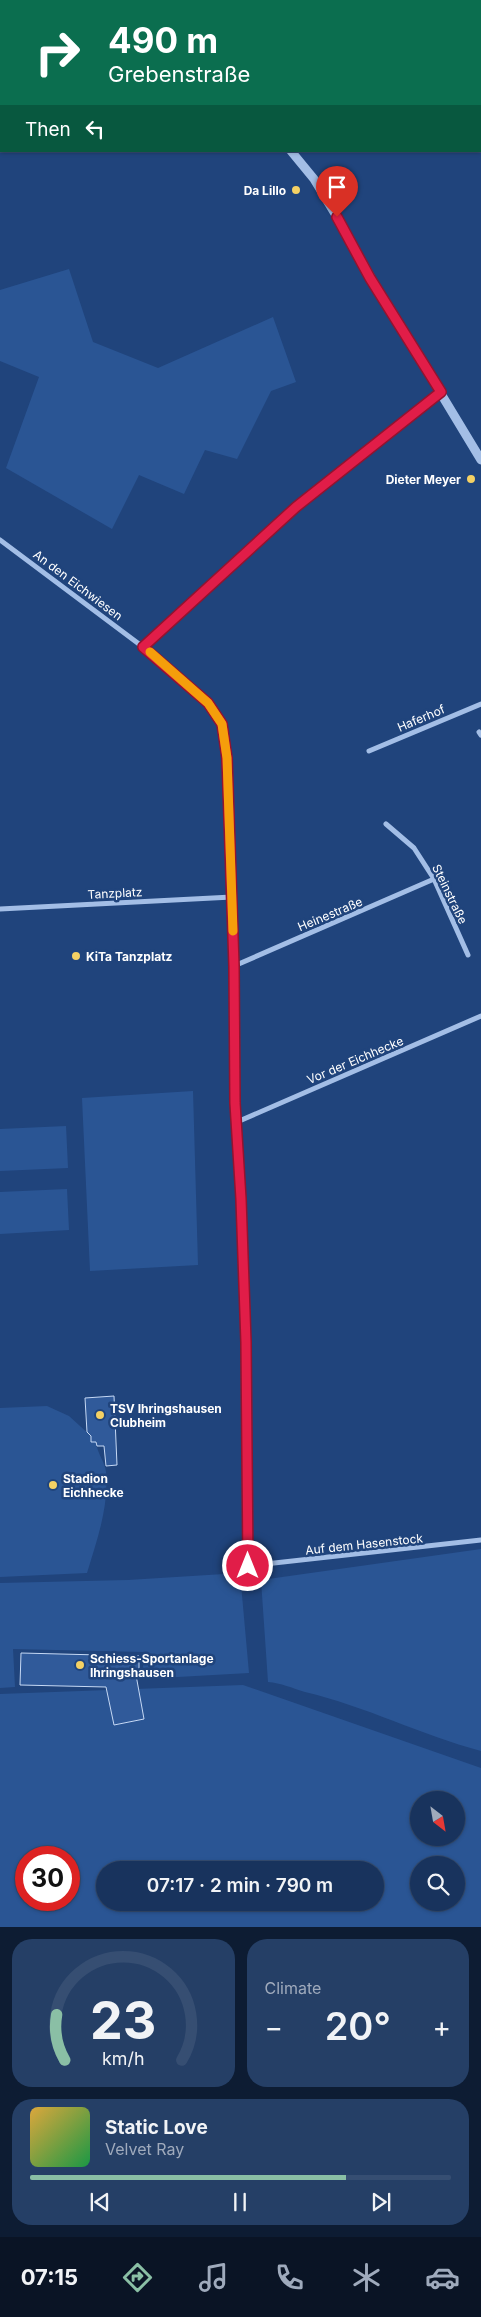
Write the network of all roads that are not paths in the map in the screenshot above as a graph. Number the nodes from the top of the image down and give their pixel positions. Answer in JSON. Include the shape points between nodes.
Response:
{"nodes":[{"id":1,"x":292,"y":152,"type":"edge"},
{"id":2,"x":441,"y":392,"type":"junction"},
{"id":3,"x":481,"y":460,"type":"edge"},
{"id":4,"x":0,"y":540,"type":"edge"},
{"id":5,"x":143,"y":647,"type":"junction"},
{"id":6,"x":481,"y":704,"type":"edge"},
{"id":7,"x":369,"y":751,"type":"dead end"},
{"id":8,"x":386,"y":824,"type":"dead end"},
{"id":9,"x":434,"y":879,"type":"junction"},
{"id":10,"x":232,"y":897,"type":"junction"},
{"id":11,"x":0,"y":909,"type":"edge"},
{"id":12,"x":468,"y":956,"type":"dead end"},
{"id":13,"x":234,"y":966,"type":"junction"},
{"id":14,"x":480,"y":1019,"type":"edge"},
{"id":15,"x":236,"y":1122,"type":"junction"},
{"id":16,"x":481,"y":1540,"type":"edge"},
{"id":17,"x":248,"y":1566,"type":"joint"}],
"edges":[{"from":1,"to":2,"type":"street","via":[[314,179],[370,278]]},
{"from":2,"to":3,"type":"street"},
{"from":2,"to":5,"type":"street","via":[[296,507]]},
{"from":4,"to":5,"type":"street","name":"An den Eichwiesen"},
{"from":5,"to":10,"type":"street","name":"An den Eichwiesen","via":[[208,703],[222,724],[227,758]]},
{"from":6,"to":7,"type":"street","name":"Haferhof"},
{"from":8,"to":9,"type":"street","name":"Steinstraße","via":[[414,848]]},
{"from":9,"to":12,"type":"street","name":"Steinstraße"},
{"from":9,"to":13,"type":"street","name":"Heinestraße"},
{"from":10,"to":11,"type":"street","name":"Tanzplatz"},
{"from":10,"to":13,"type":"street","name":"An den Eichwiesen"},
{"from":13,"to":15,"type":"street","name":"An den Eichwiesen"},
{"from":14,"to":15,"type":"street","name":"Vor der Eichhecke"},
{"from":15,"to":17,"type":"street","name":"An den Eichwiesen","via":[[246,1342]]},
{"from":16,"to":17,"type":"street","name":"Auf dem Hasenstock"}]}
